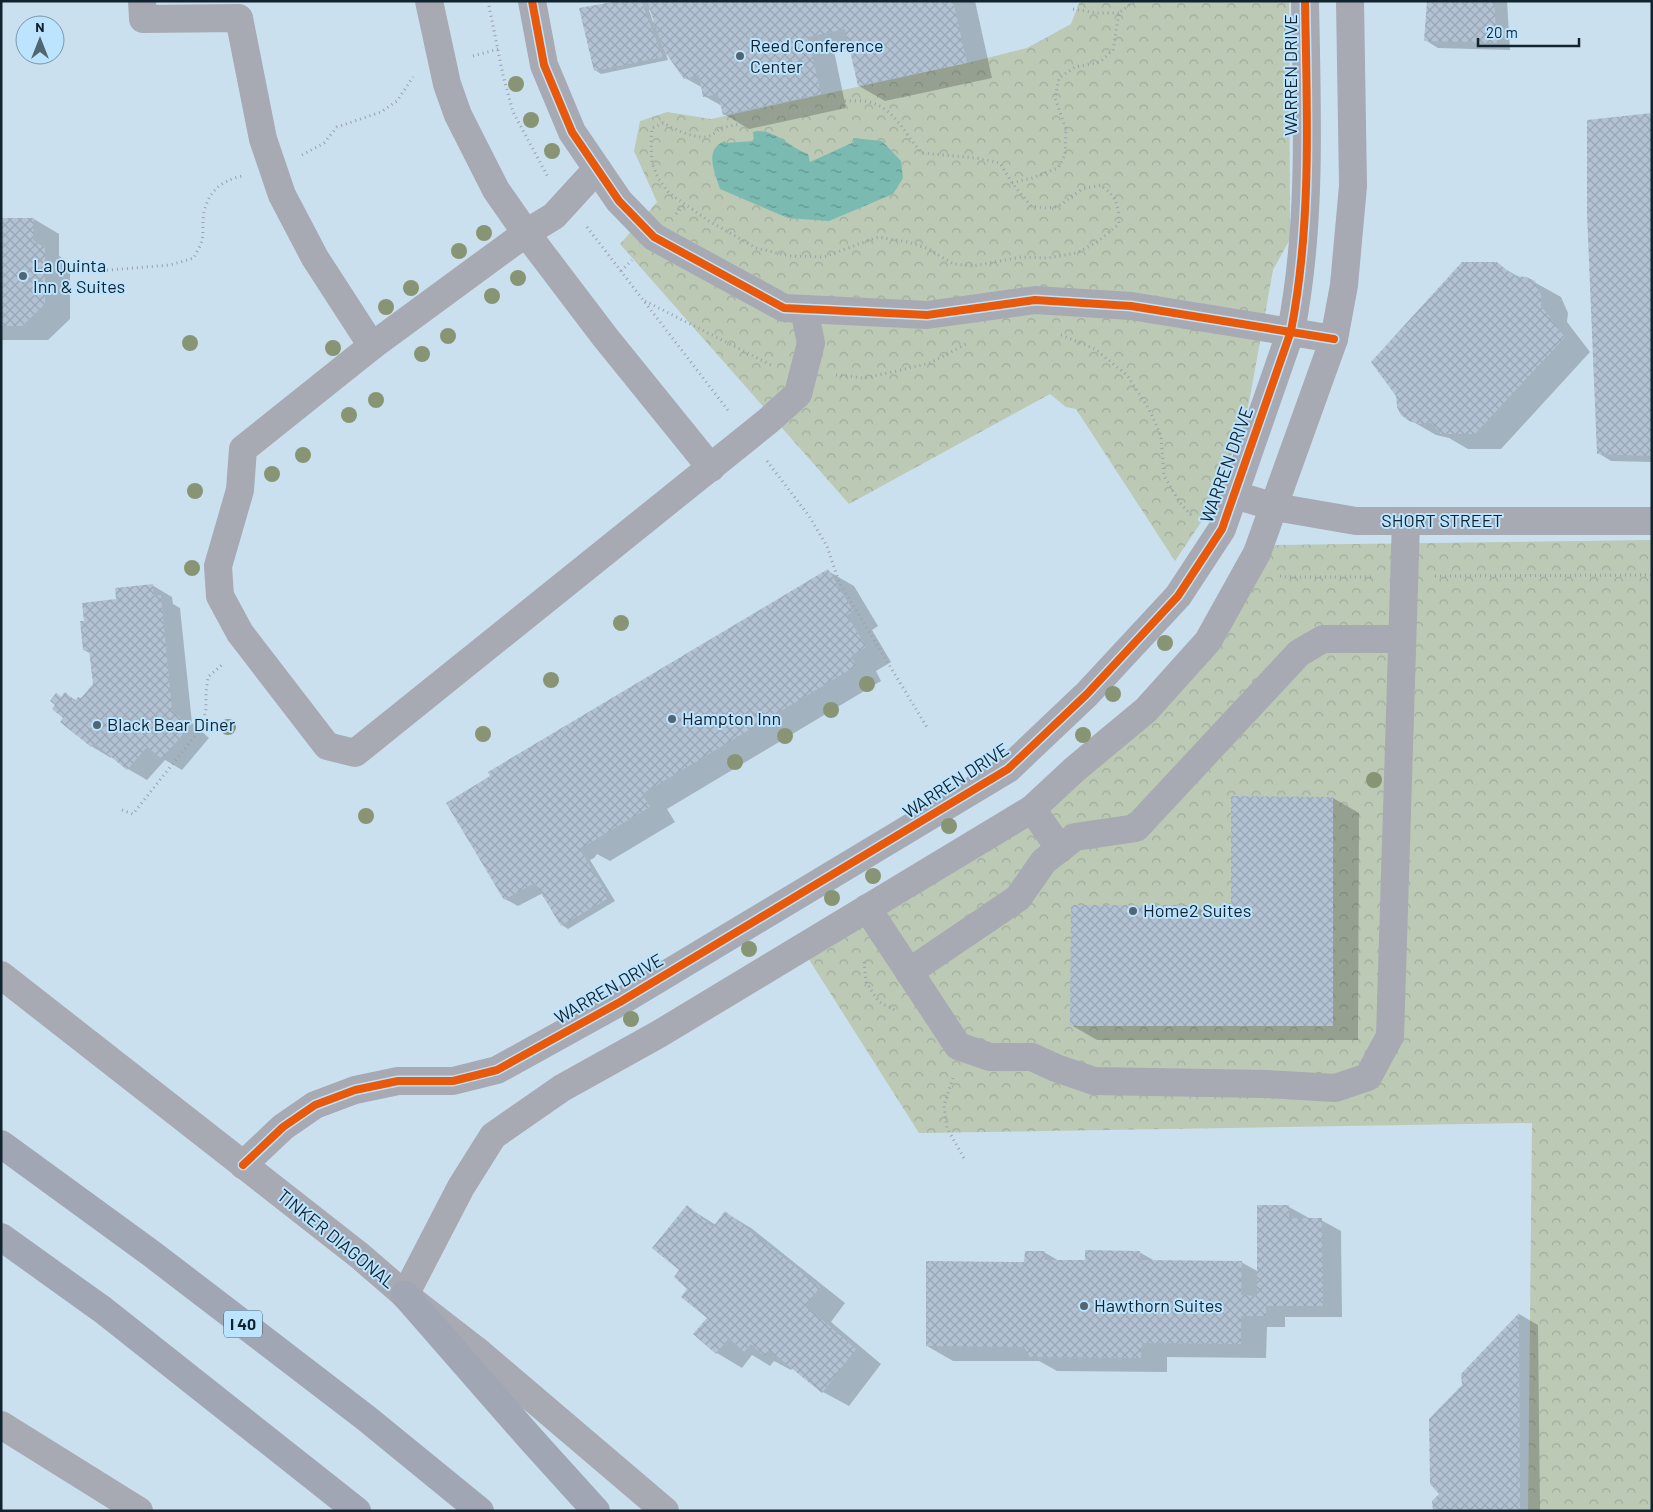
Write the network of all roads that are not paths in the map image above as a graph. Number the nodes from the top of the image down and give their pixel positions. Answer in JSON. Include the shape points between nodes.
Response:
{"nodes":[{"id":1,"x":142,"y":1,"type":"edge"},
{"id":2,"x":429,"y":1,"type":"edge"},
{"id":3,"x":532,"y":1,"type":"edge"},
{"id":4,"x":1305,"y":1,"type":"edge"},
{"id":5,"x":1350,"y":1,"type":"edge"},
{"id":6,"x":597,"y":169,"type":"junction"},
{"id":7,"x":526,"y":233,"type":"junction"},
{"id":8,"x":804,"y":309,"type":"junction"},
{"id":9,"x":1291,"y":331,"type":"junction"},
{"id":10,"x":1334,"y":339,"type":"junction"},
{"id":11,"x":372,"y":346,"type":"junction"},
{"id":12,"x":710,"y":468,"type":"junction"},
{"id":13,"x":1235,"y":495,"type":"junction"},
{"id":14,"x":1275,"y":507,"type":"junction"},
{"id":15,"x":1406,"y":521,"type":"junction"},
{"id":16,"x":1652,"y":521,"type":"edge"},
{"id":17,"x":1402,"y":639,"type":"junction"},
{"id":18,"x":1032,"y":809,"type":"junction"},
{"id":19,"x":1060,"y":849,"type":"junction"},
{"id":20,"x":867,"y":908,"type":"junction"},
{"id":21,"x":909,"y":972,"type":"junction"},
{"id":22,"x":1,"y":974,"type":"edge"},
{"id":23,"x":1,"y":1144,"type":"edge"},
{"id":24,"x":243,"y":1165,"type":"junction"},
{"id":25,"x":1,"y":1237,"type":"edge"},
{"id":26,"x":405,"y":1295,"type":"junction"},
{"id":27,"x":1,"y":1425,"type":"edge"},
{"id":28,"x":139,"y":1511,"type":"edge"},
{"id":29,"x":357,"y":1511,"type":"edge"},
{"id":30,"x":480,"y":1511,"type":"edge"},
{"id":31,"x":596,"y":1511,"type":"edge"},
{"id":32,"x":665,"y":1511,"type":"edge"}],
"edges":[{"from":1,"to":11,"type":"street","via":[[143,19],[239,18],[263,140],[282,195],[314,258]]},
{"from":2,"to":7,"type":"street","via":[[447,84],[458,115],[496,190]]},
{"from":3,"to":6,"type":"street","via":[[544,65],[572,132]]},
{"from":4,"to":9,"type":"street","name":"WARREN DRIVE","via":[[1305,213]]},
{"from":5,"to":10,"type":"street","via":[[1352,186],[1344,285]]},
{"from":6,"to":7,"type":"street","via":[[554,216]]},
{"from":6,"to":8,"type":"street","via":[[619,201],[654,236],[784,308]]},
{"from":7,"to":11,"type":"street"},
{"from":7,"to":12,"type":"street"},
{"from":8,"to":9,"type":"street","via":[[926,315],[1035,300],[1131,306]]},
{"from":8,"to":12,"type":"street","via":[[811,342],[798,394]]},
{"from":9,"to":10,"type":"street"},
{"from":9,"to":13,"type":"street","name":"WARREN DRIVE"},
{"from":10,"to":14,"type":"street"},
{"from":11,"to":12,"type":"street","via":[[243,449],[240,490],[218,566],[220,596],[240,633],[327,746],[355,753]]},
{"from":13,"to":14,"type":"street","name":"SHORT STREET"},
{"from":13,"to":24,"type":"street","name":"WARREN DRIVE","via":[[1222,529],[1178,596],[1087,694],[1008,770],[620,1002],[497,1070],[453,1081],[398,1081],[355,1090],[315,1104],[283,1127]]},
{"from":14,"to":15,"type":"street","name":"SHORT STREET","via":[[1356,521]]},
{"from":14,"to":18,"type":"street","via":[[1257,553],[1208,642],[1146,710]]},
{"from":15,"to":16,"type":"street","name":"SHORT STREET"},
{"from":15,"to":17,"type":"street"},
{"from":17,"to":19,"type":"street","via":[[1323,639],[1299,653],[1136,828],[1075,837]]},
{"from":17,"to":21,"type":"street","via":[[1390,1036],[1368,1077],[1335,1088],[1094,1081],[1032,1057],[990,1057],[958,1046]]},
{"from":18,"to":19,"type":"street"},
{"from":18,"to":20,"type":"street"},
{"from":19,"to":21,"type":"street","via":[[1044,861],[1018,898]]},
{"from":20,"to":21,"type":"street"},
{"from":20,"to":26,"type":"street","via":[[659,1034],[562,1088],[493,1136],[461,1187]]},
{"from":22,"to":24,"type":"street","name":"TINKER DIAGONAL"},
{"from":23,"to":30,"type":"highway","number":"I 40","via":[[160,1260],[366,1418]]},
{"from":24,"to":26,"type":"street","name":"TINKER DIAGONAL"},
{"from":25,"to":29,"type":"highway","via":[[103,1310]]},
{"from":26,"to":31,"type":"highway"},
{"from":26,"to":32,"type":"street","name":"TINKER DIAGONAL","via":[[476,1350]]},
{"from":27,"to":28,"type":"street"}]}
